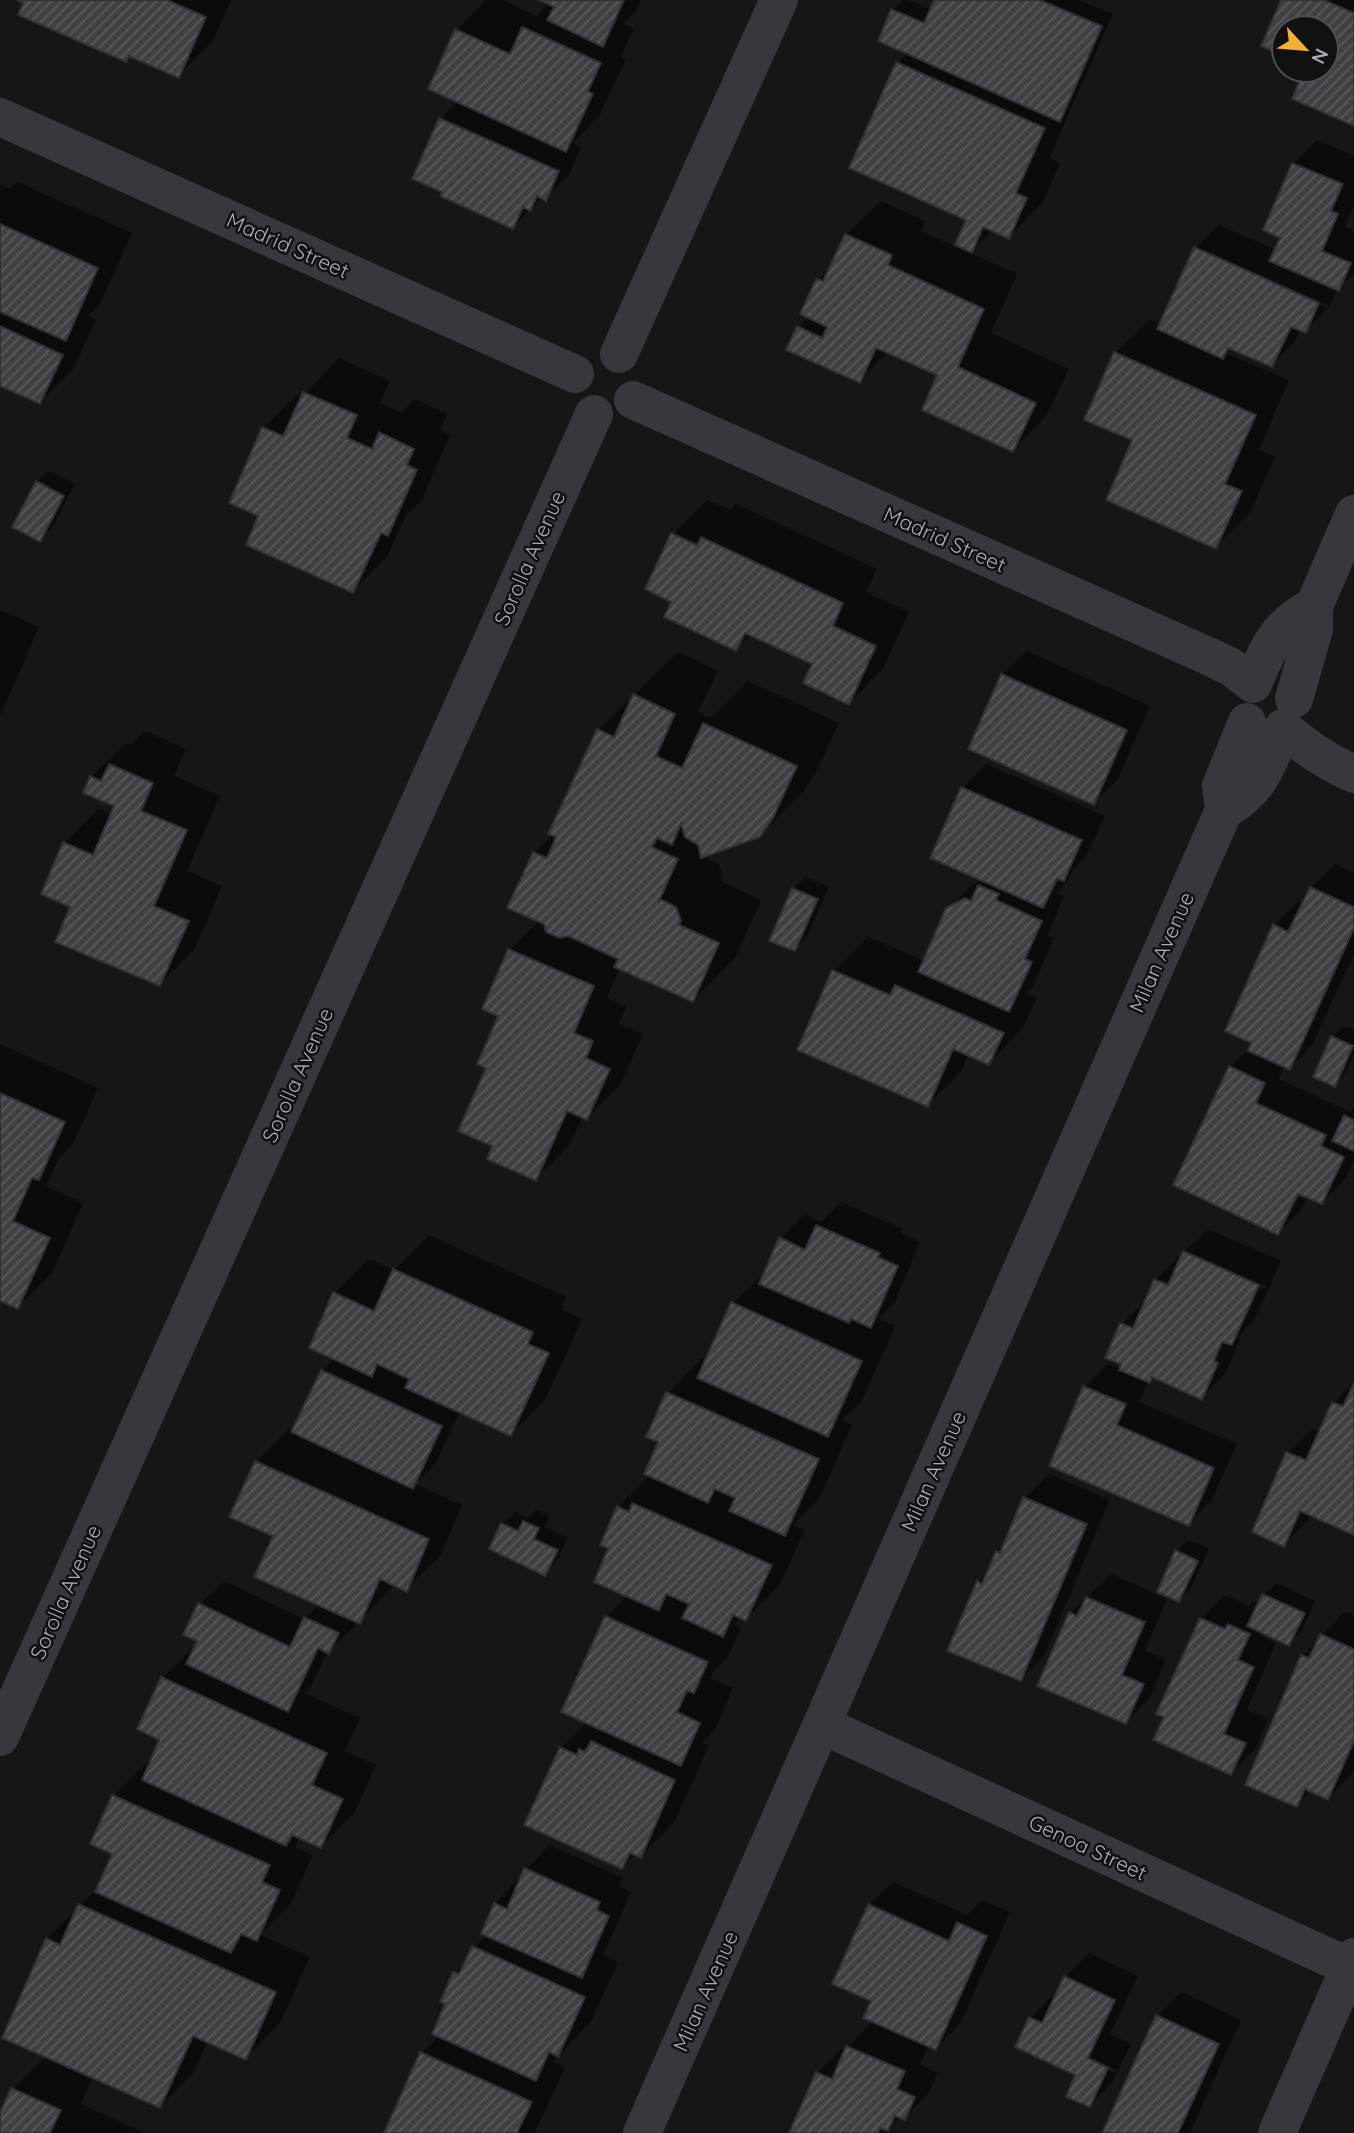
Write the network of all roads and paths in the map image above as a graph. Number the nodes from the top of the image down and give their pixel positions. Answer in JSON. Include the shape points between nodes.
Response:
{"nodes":[{"id":1,"x":779,"y":0,"type":"edge"},
{"id":2,"x":0,"y":117,"type":"edge"},
{"id":3,"x":619,"y":354,"type":"junction"},
{"id":4,"x":575,"y":373,"type":"junction"},
{"id":5,"x":633,"y":400,"type":"junction"},
{"id":6,"x":594,"y":414,"type":"junction"},
{"id":7,"x":1354,"y":514,"type":"edge"},
{"id":8,"x":1314,"y":606,"type":"junction"},
{"id":9,"x":1253,"y":684,"type":"junction"},
{"id":10,"x":1275,"y":716,"type":"junction"},
{"id":11,"x":1354,"y":774,"type":"edge"},
{"id":12,"x":822,"y":1725,"type":"junction"},
{"id":13,"x":0,"y":1737,"type":"edge"},
{"id":14,"x":1353,"y":1964,"type":"edge"},
{"id":15,"x":642,"y":2133,"type":"edge"},
{"id":16,"x":1277,"y":2133,"type":"edge"}],
"edges":[{"from":1,"to":3,"type":"street"},
{"from":2,"to":4,"type":"street","name":"Madrid Street"},
{"from":3,"to":4,"type":"street","via":[[590,354]]},
{"from":3,"to":5,"type":"street","via":[[636,372]]},
{"from":4,"to":6,"type":"street","via":[[578,401]]},
{"from":5,"to":6,"type":"street","via":[[614,415]]},
{"from":5,"to":9,"type":"street","name":"Madrid Street","via":[[1208,656]]},
{"from":6,"to":13,"type":"street","name":"Sorolla Avenue"},
{"from":7,"to":8,"type":"street","name":"Milan Avenue"},
{"from":8,"to":9,"type":"street","via":[[1285,624],[1269,646]]},
{"from":8,"to":10,"type":"street","name":"Milan Avenue","via":[[1314,629]]},
{"from":9,"to":10,"type":"street","via":[[1269,679],[1285,685]]},
{"from":10,"to":11,"type":"street","via":[[1306,748]]},
{"from":10,"to":12,"type":"street","name":"Milan Avenue","via":[[1221,786],[1224,810]]},
{"from":12,"to":14,"type":"street","name":"Genoa Street"},
{"from":12,"to":15,"type":"street","name":"Milan Avenue"},
{"from":14,"to":16,"type":"street"}]}
